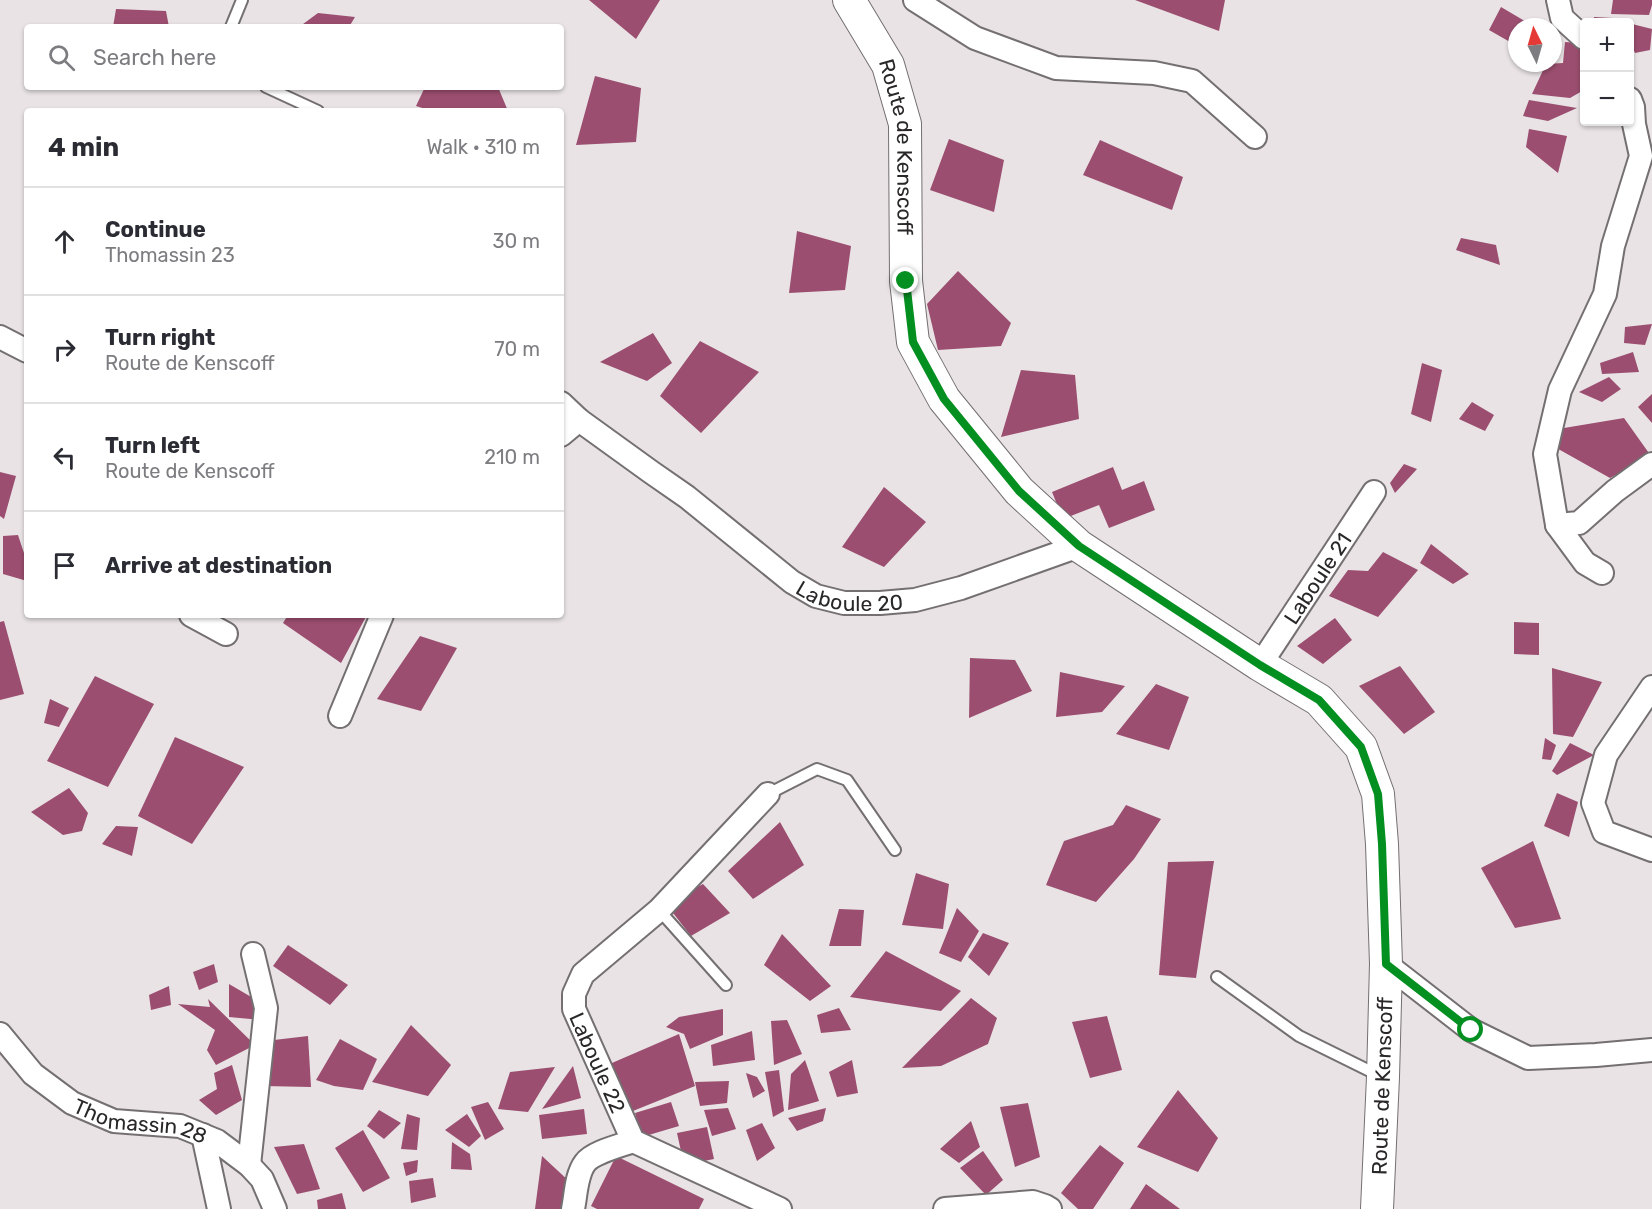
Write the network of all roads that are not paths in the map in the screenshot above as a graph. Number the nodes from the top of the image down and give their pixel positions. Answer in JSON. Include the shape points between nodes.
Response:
{"nodes":[{"id":1,"x":242,"y":0,"type":"edge"},
{"id":2,"x":849,"y":0,"type":"edge"},
{"id":3,"x":915,"y":0,"type":"edge"},
{"id":4,"x":1558,"y":0,"type":"edge"},
{"id":5,"x":232,"y":24,"type":"edge"},
{"id":6,"x":1580,"y":34,"type":"edge"},
{"id":7,"x":272,"y":90,"type":"edge"},
{"id":8,"x":312,"y":108,"type":"edge"},
{"id":9,"x":1634,"y":124,"type":"edge"},
{"id":10,"x":1255,"y":137,"type":"dead end"},
{"id":11,"x":0,"y":337,"type":"edge"},
{"id":12,"x":24,"y":349,"type":"edge"},
{"id":13,"x":564,"y":406,"type":"edge"},
{"id":14,"x":579,"y":420,"type":"junction"},
{"id":15,"x":564,"y":432,"type":"edge"},
{"id":16,"x":1652,"y":464,"type":"edge"},
{"id":17,"x":1374,"y":492,"type":"dead end"},
{"id":18,"x":1557,"y":525,"type":"junction"},
{"id":19,"x":1079,"y":546,"type":"junction"},
{"id":20,"x":1602,"y":573,"type":"dead end"},
{"id":21,"x":197,"y":618,"type":"edge"},
{"id":22,"x":381,"y":618,"type":"edge"},
{"id":23,"x":226,"y":634,"type":"dead end"},
{"id":24,"x":1260,"y":665,"type":"junction"},
{"id":25,"x":1652,"y":687,"type":"edge"},
{"id":26,"x":340,"y":716,"type":"dead end"},
{"id":27,"x":768,"y":794,"type":"joint"},
{"id":28,"x":895,"y":850,"type":"dead end"},
{"id":29,"x":1652,"y":850,"type":"edge"},
{"id":30,"x":659,"y":910,"type":"junction"},
{"id":31,"x":253,"y":954,"type":"dead end"},
{"id":32,"x":1386,"y":964,"type":"junction"},
{"id":33,"x":1217,"y":977,"type":"dead end"},
{"id":34,"x":726,"y":985,"type":"dead end"},
{"id":35,"x":0,"y":1034,"type":"edge"},
{"id":36,"x":1652,"y":1050,"type":"edge"},
{"id":37,"x":1383,"y":1077,"type":"junction"},
{"id":38,"x":203,"y":1135,"type":"junction"},
{"id":39,"x":633,"y":1141,"type":"junction"},
{"id":40,"x":249,"y":1165,"type":"junction"},
{"id":41,"x":219,"y":1209,"type":"edge"},
{"id":42,"x":275,"y":1209,"type":"edge"},
{"id":43,"x":573,"y":1209,"type":"edge"},
{"id":44,"x":780,"y":1209,"type":"edge"},
{"id":45,"x":945,"y":1209,"type":"edge"},
{"id":46,"x":1050,"y":1209,"type":"edge"},
{"id":47,"x":1377,"y":1209,"type":"edge"}],
"edges":[{"from":1,"to":5,"type":"lane"},
{"from":2,"to":19,"type":"main road","name":"Route de Kenscoff","via":[[888,65],[905,124],[906,281],[913,342],[944,399],[981,445],[1019,491]]},
{"from":3,"to":10,"type":"street","via":[[975,38],[1056,68],[1154,73],[1192,81]]},
{"from":4,"to":6,"type":"street","via":[[1562,18]]},
{"from":7,"to":8,"type":"lane"},
{"from":9,"to":18,"type":"street","via":[[1641,156],[1613,246],[1605,294],[1560,390],[1545,454]]},
{"from":11,"to":12,"type":"street"},
{"from":13,"to":14,"type":"street","name":"Laboule 20"},
{"from":14,"to":15,"type":"street"},
{"from":14,"to":19,"type":"street","name":"Laboule 20","via":[[687,496],[792,582],[816,596],[844,603],[915,600]]},
{"from":16,"to":18,"type":"street","via":[[1579,523]]},
{"from":17,"to":24,"type":"street","name":"Laboule 21"},
{"from":18,"to":20,"type":"street","via":[[1585,563]]},
{"from":19,"to":24,"type":"main road","name":"Route de Kenscoff"},
{"from":21,"to":23,"type":"street"},
{"from":22,"to":26,"type":"street"},
{"from":24,"to":32,"type":"main road","name":"Route de Kenscoff","via":[[1319,700],[1361,747],[1378,794]]},
{"from":25,"to":29,"type":"street","via":[[1606,755],[1593,803],[1604,832]]},
{"from":27,"to":28,"type":"lane","via":[[817,769],[847,780]]},
{"from":27,"to":30,"type":"street","name":"Laboule 22"},
{"from":30,"to":34,"type":"lane"},
{"from":30,"to":39,"type":"street","name":"Laboule 22","via":[[582,974],[574,994],[574,1008]]},
{"from":31,"to":40,"type":"street","via":[[266,1008]]},
{"from":32,"to":36,"type":"street","via":[[1471,1030],[1528,1058]]},
{"from":32,"to":37,"type":"main road","name":"Route de Kenscoff"},
{"from":33,"to":37,"type":"lane","via":[[1299,1036]]},
{"from":35,"to":38,"type":"street","name":"Thomassin 28","via":[[33,1074],[72,1103],[114,1121],[180,1126]]},
{"from":37,"to":47,"type":"main road","name":"Route de Kenscoff"},
{"from":38,"to":40,"type":"street","name":"Thomassin 28","via":[[218,1141]]},
{"from":38,"to":41,"type":"street"},
{"from":39,"to":43,"type":"street","via":[[590,1157],[580,1174]]},
{"from":39,"to":44,"type":"street","name":"Laboule 22"},
{"from":40,"to":42,"type":"street","name":"Thomassin 28","via":[[262,1179]]},
{"from":45,"to":46,"type":"street","via":[[1033,1203]]}]}
